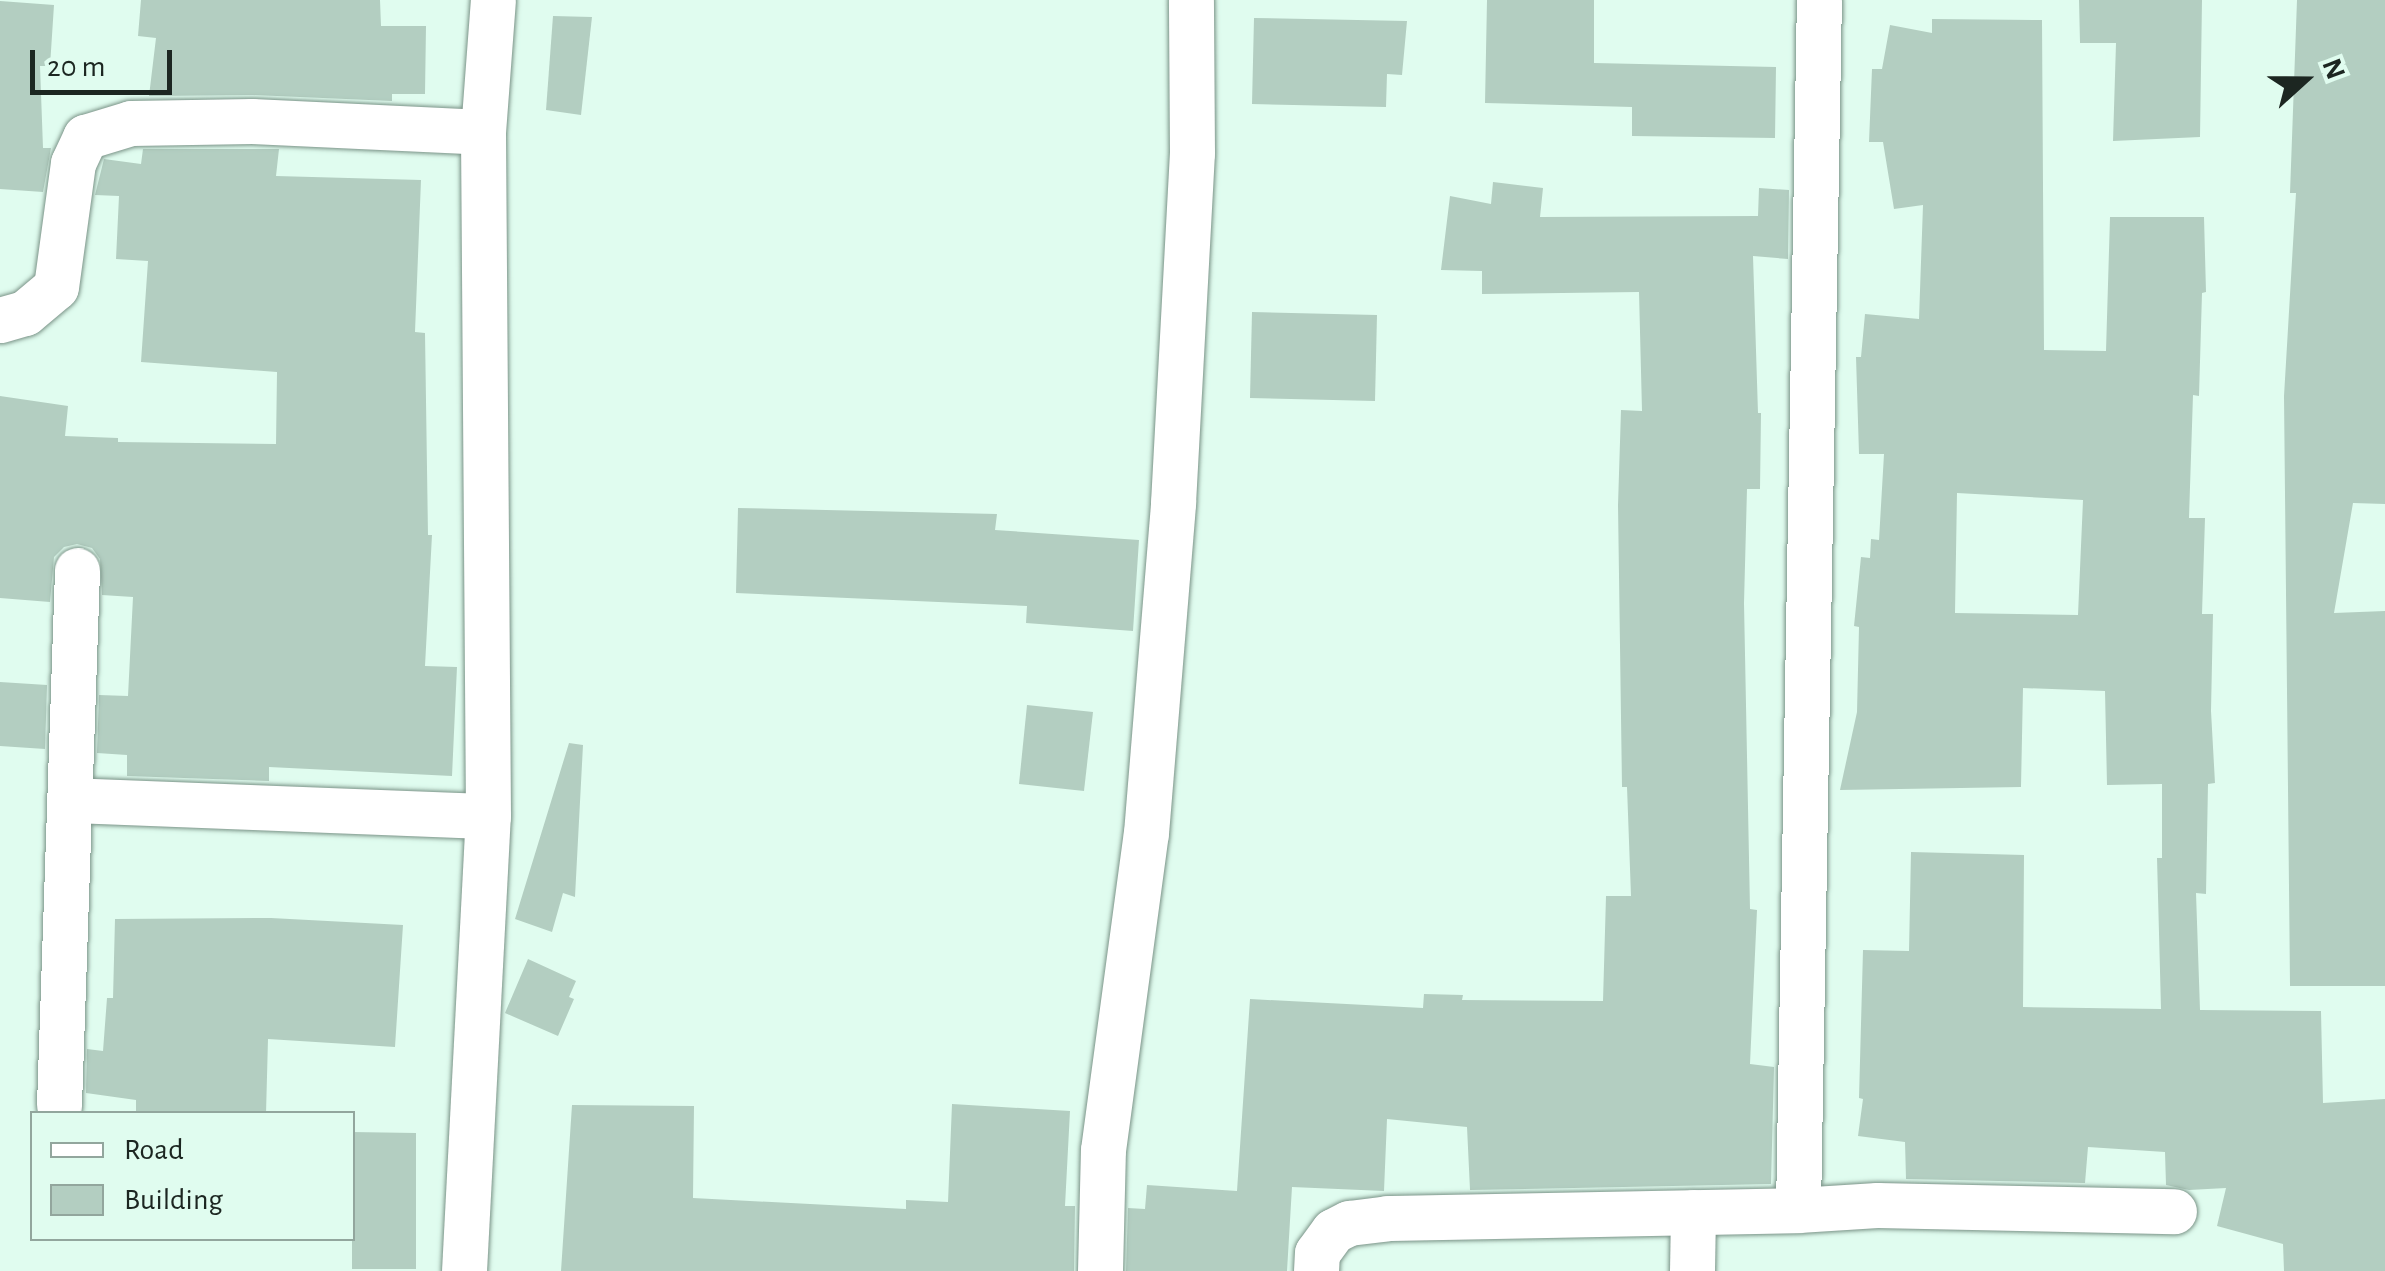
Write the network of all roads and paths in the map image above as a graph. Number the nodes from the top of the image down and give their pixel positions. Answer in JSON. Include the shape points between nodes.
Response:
{"nodes":[{"id":1,"x":492,"y":0,"type":"edge"},
{"id":2,"x":1191,"y":0,"type":"edge"},
{"id":3,"x":1819,"y":0,"type":"edge"},
{"id":4,"x":483,"y":132,"type":"junction"},
{"id":5,"x":0,"y":320,"type":"edge"},
{"id":6,"x":77,"y":570,"type":"dead end"},
{"id":7,"x":70,"y":800,"type":"junction"},
{"id":8,"x":488,"y":816,"type":"junction"},
{"id":9,"x":59,"y":1106,"type":"dead end"},
{"id":10,"x":1798,"y":1210,"type":"junction"},
{"id":11,"x":2174,"y":1211,"type":"dead end"},
{"id":12,"x":1693,"y":1212,"type":"junction"},
{"id":13,"x":464,"y":1271,"type":"edge"},
{"id":14,"x":1100,"y":1271,"type":"edge"},
{"id":15,"x":1316,"y":1271,"type":"edge"},
{"id":16,"x":1692,"y":1271,"type":"edge"}],
"edges":[{"from":1,"to":4,"type":"street"},
{"from":2,"to":14,"type":"street","via":[[1192,153],[1174,503],[1146,833],[1103,1150]]},
{"from":3,"to":10,"type":"street"},
{"from":4,"to":5,"type":"street","via":[[252,121],[131,124],[86,136],[73,162],[56,288],[26,313]]},
{"from":4,"to":8,"type":"street"},
{"from":6,"to":7,"type":"street"},
{"from":7,"to":8,"type":"street"},
{"from":7,"to":9,"type":"street"},
{"from":8,"to":13,"type":"street"},
{"from":10,"to":11,"type":"street","via":[[1877,1205]]},
{"from":10,"to":12,"type":"street"},
{"from":12,"to":15,"type":"street","via":[[1348,1224],[1317,1252]]},
{"from":12,"to":16,"type":"street"}]}
